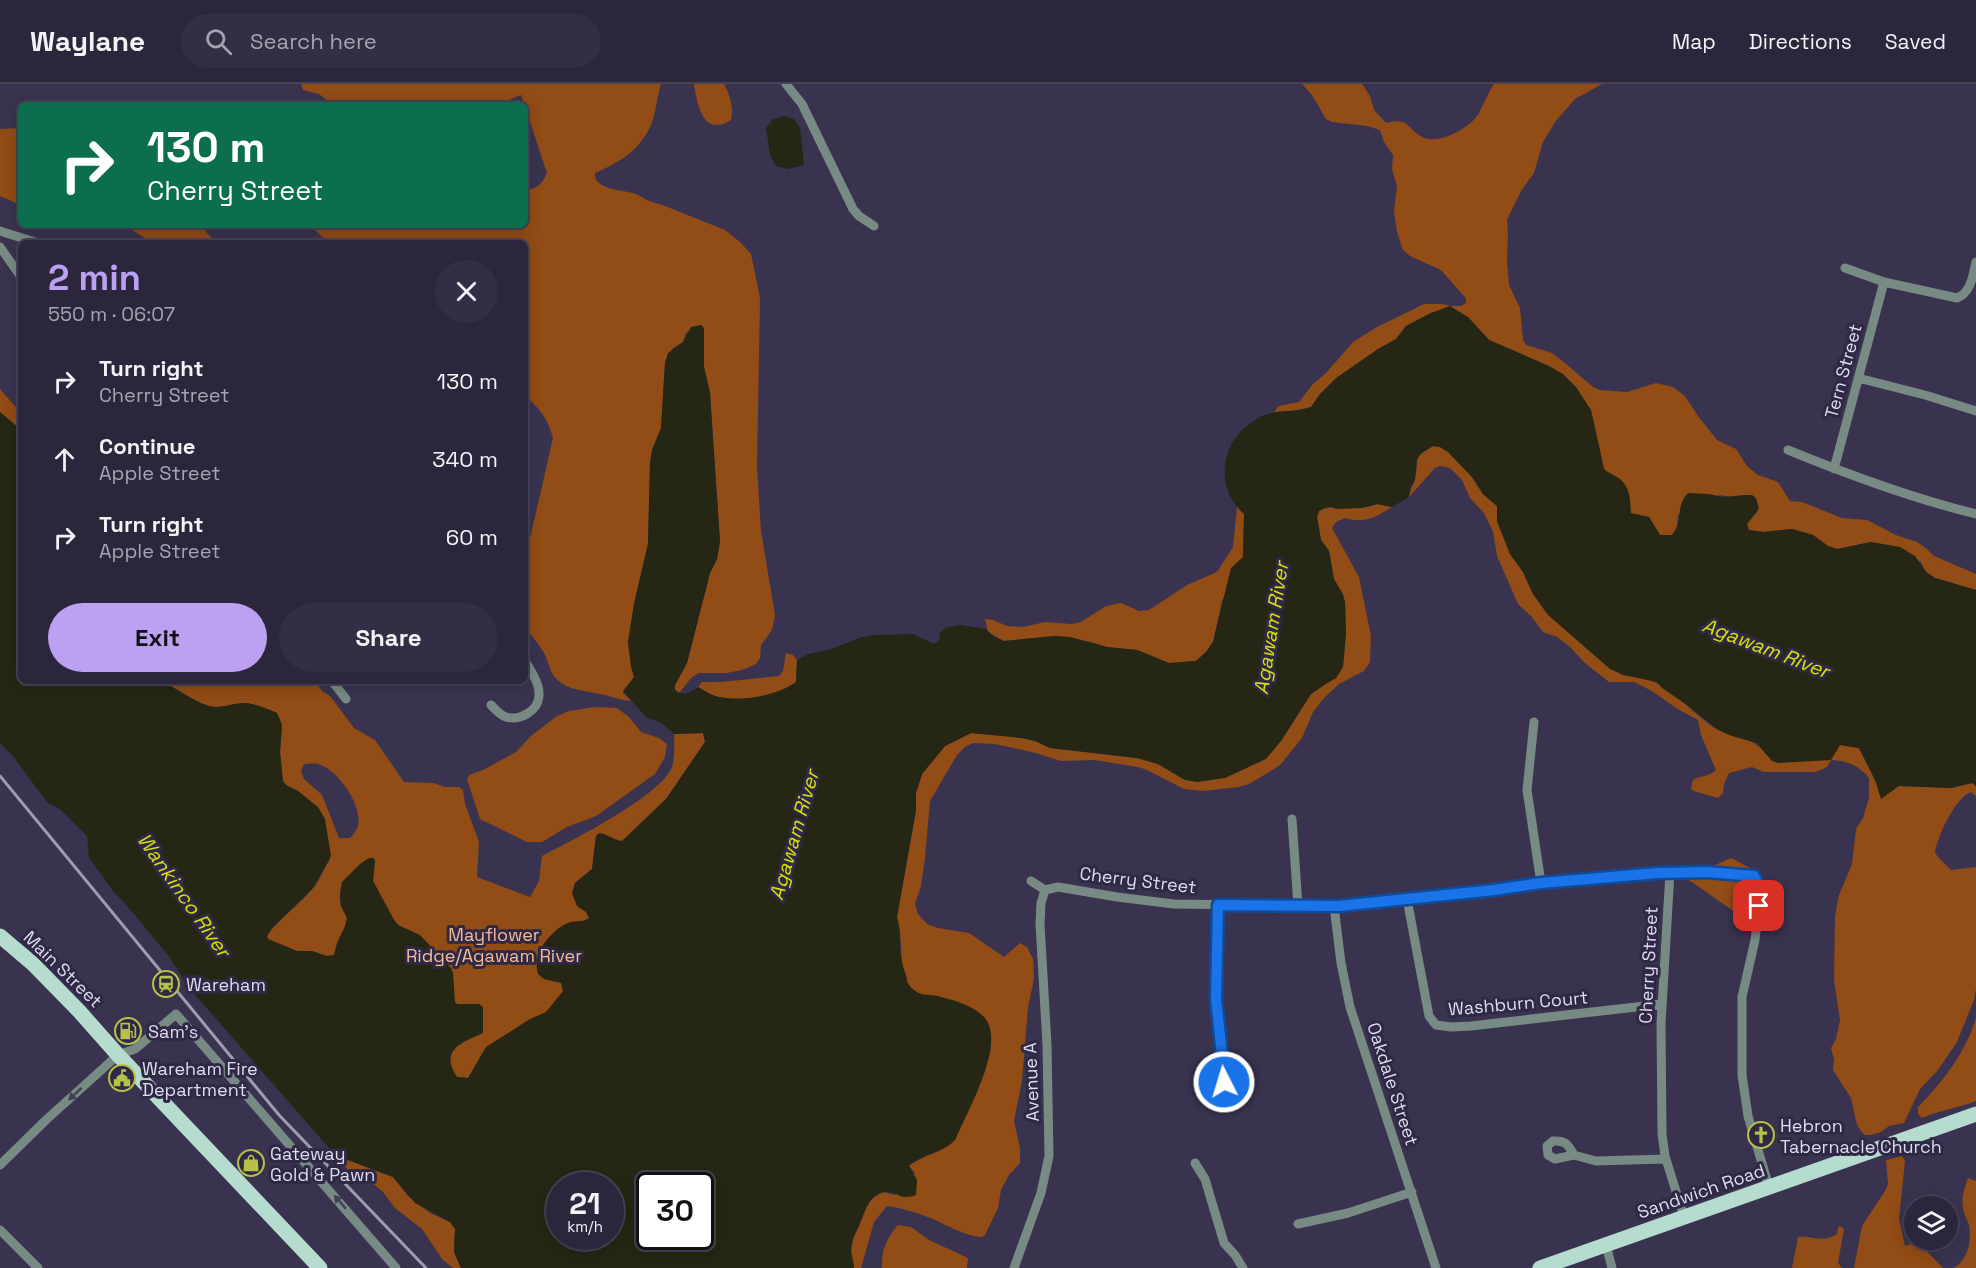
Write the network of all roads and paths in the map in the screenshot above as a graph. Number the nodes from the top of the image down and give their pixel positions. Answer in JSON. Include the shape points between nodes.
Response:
{"nodes":[{"id":1,"x":786,"y":84,"type":"edge"},
{"id":2,"x":874,"y":226,"type":"dead end"},
{"id":3,"x":0,"y":231,"type":"edge"},
{"id":4,"x":28,"y":240,"type":"edge"},
{"id":5,"x":0,"y":248,"type":"edge"},
{"id":6,"x":1976,"y":262,"type":"edge"},
{"id":7,"x":1845,"y":268,"type":"dead end"},
{"id":8,"x":18,"y":273,"type":"edge"},
{"id":9,"x":1884,"y":282,"type":"junction"},
{"id":10,"x":1858,"y":378,"type":"junction"},
{"id":11,"x":1976,"y":411,"type":"edge"},
{"id":12,"x":1788,"y":450,"type":"dead end"},
{"id":13,"x":1834,"y":469,"type":"junction"},
{"id":14,"x":1976,"y":514,"type":"edge"},
{"id":15,"x":528,"y":667,"type":"edge"},
{"id":16,"x":334,"y":684,"type":"edge"},
{"id":17,"x":346,"y":699,"type":"dead end"},
{"id":18,"x":491,"y":705,"type":"dead end"},
{"id":19,"x":1534,"y":722,"type":"dead end"},
{"id":20,"x":1292,"y":819,"type":"dead end"},
{"id":21,"x":1670,"y":872,"type":"junction"},
{"id":22,"x":1031,"y":881,"type":"dead end"},
{"id":23,"x":1541,"y":883,"type":"junction"},
{"id":24,"x":1045,"y":890,"type":"junction"},
{"id":25,"x":1407,"y":899,"type":"junction"},
{"id":26,"x":1218,"y":905,"type":"junction"},
{"id":27,"x":1298,"y":906,"type":"junction"},
{"id":28,"x":1334,"y":906,"type":"junction"},
{"id":29,"x":0,"y":936,"type":"edge"},
{"id":30,"x":1662,"y":1004,"type":"junction"},
{"id":31,"x":118,"y":1054,"type":"junction"},
{"id":32,"x":1222,"y":1055,"type":"dead end"},
{"id":33,"x":1976,"y":1114,"type":"edge"},
{"id":34,"x":1574,"y":1155,"type":"dead end"},
{"id":35,"x":1666,"y":1159,"type":"junction"},
{"id":36,"x":1195,"y":1163,"type":"dead end"},
{"id":37,"x":0,"y":1165,"type":"edge"},
{"id":38,"x":1769,"y":1187,"type":"junction"},
{"id":39,"x":1412,"y":1192,"type":"junction"},
{"id":40,"x":1684,"y":1217,"type":"junction"},
{"id":41,"x":1298,"y":1224,"type":"dead end"},
{"id":42,"x":0,"y":1230,"type":"edge"},
{"id":43,"x":1606,"y":1245,"type":"junction"},
{"id":44,"x":38,"y":1268,"type":"edge"},
{"id":45,"x":320,"y":1268,"type":"edge"},
{"id":46,"x":396,"y":1268,"type":"edge"},
{"id":47,"x":1014,"y":1268,"type":"edge"},
{"id":48,"x":1243,"y":1268,"type":"edge"},
{"id":49,"x":1436,"y":1268,"type":"edge"},
{"id":50,"x":1540,"y":1268,"type":"edge"},
{"id":51,"x":1612,"y":1268,"type":"edge"}],
"edges":[{"from":1,"to":2,"type":"street","via":[[802,104],[853,209]]},
{"from":3,"to":4,"type":"street"},
{"from":5,"to":8,"type":"street"},
{"from":6,"to":9,"type":"street","via":[[1968,289],[1957,298]]},
{"from":7,"to":9,"type":"street"},
{"from":9,"to":10,"type":"street","name":"Tern Street"},
{"from":10,"to":11,"type":"street"},
{"from":10,"to":13,"type":"street","name":"Tern Street"},
{"from":12,"to":13,"type":"street"},
{"from":13,"to":14,"type":"street"},
{"from":15,"to":18,"type":"street","via":[[538,688],[535,707],[526,715],[513,718],[505,717]]},
{"from":16,"to":17,"type":"street"},
{"from":19,"to":23,"type":"street","via":[[1527,790]]},
{"from":20,"to":27,"type":"street"},
{"from":21,"to":23,"type":"street","name":"Cherry Street"},
{"from":21,"to":30,"type":"street","name":"Cherry Street"},
{"from":21,"to":38,"type":"street","via":[[1741,874],[1754,876],[1756,881],[1758,915],[1742,997],[1742,1075],[1752,1134]]},
{"from":22,"to":24,"type":"street"},
{"from":23,"to":25,"type":"street","name":"Cherry Street"},
{"from":24,"to":26,"type":"street","name":"Cherry Street","via":[[1058,887],[1149,902]]},
{"from":24,"to":47,"type":"street","name":"Avenue A","via":[[1040,924],[1049,1156],[1041,1193]]},
{"from":25,"to":28,"type":"street","name":"Cherry Street"},
{"from":25,"to":30,"type":"street","name":"Washburn Court","via":[[1429,1016],[1436,1025],[1471,1026]]},
{"from":26,"to":27,"type":"street","name":"Cherry Street"},
{"from":26,"to":32,"type":"street","via":[[1216,999]]},
{"from":27,"to":28,"type":"street","name":"Cherry Street"},
{"from":28,"to":39,"type":"street","name":"Oakdale Street","via":[[1348,1000]]},
{"from":29,"to":31,"type":"main road","name":"Main Street","via":[[66,997]]},
{"from":30,"to":35,"type":"street","name":"Cherry Street","via":[[1662,1134]]},
{"from":31,"to":37,"type":"street","one_way":true},
{"from":31,"to":45,"type":"main road","name":"Main Street"},
{"from":46,"to":31,"type":"street","one_way":true,"via":[[176,1014],[135,1049]]},
{"from":33,"to":38,"type":"main road","name":"Sandwich Road"},
{"from":34,"to":35,"type":"street","via":[[1596,1161]]},
{"from":35,"to":40,"type":"street","name":"Cherry Street"},
{"from":36,"to":48,"type":"street","via":[[1205,1179],[1224,1243]]},
{"from":38,"to":40,"type":"main road","name":"Sandwich Road"},
{"from":39,"to":41,"type":"street"},
{"from":39,"to":49,"type":"street","name":"Oakdale Street"},
{"from":40,"to":43,"type":"main road","name":"Sandwich Road"},
{"from":42,"to":44,"type":"street"},
{"from":43,"to":50,"type":"main road","name":"Sandwich Road"},
{"from":43,"to":51,"type":"street"}]}
